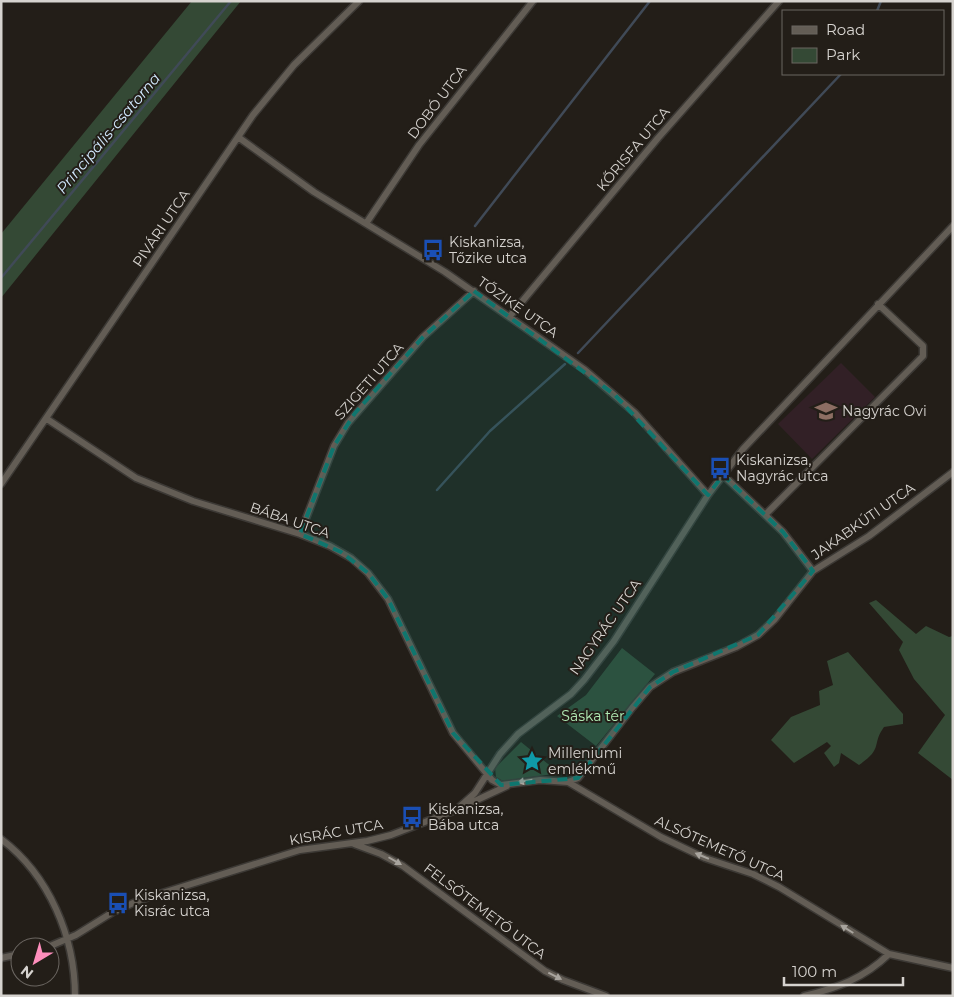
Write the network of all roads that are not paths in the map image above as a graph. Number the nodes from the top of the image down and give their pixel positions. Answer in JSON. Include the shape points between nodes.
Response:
{"nodes":[{"id":1,"x":360,"y":1,"type":"edge"},
{"id":2,"x":533,"y":1,"type":"edge"},
{"id":3,"x":779,"y":1,"type":"edge"},
{"id":4,"x":238,"y":137,"type":"junction"},
{"id":5,"x":367,"y":222,"type":"junction"},
{"id":6,"x":953,"y":226,"type":"edge"},
{"id":7,"x":474,"y":291,"type":"junction"},
{"id":8,"x":878,"y":304,"type":"junction"},
{"id":9,"x":510,"y":316,"type":"junction"},
{"id":10,"x":47,"y":419,"type":"junction"},
{"id":11,"x":953,"y":472,"type":"edge"},
{"id":12,"x":724,"y":475,"type":"junction"},
{"id":13,"x":1,"y":484,"type":"edge"},
{"id":14,"x":708,"y":495,"type":"junction"},
{"id":15,"x":766,"y":514,"type":"junction"},
{"id":16,"x":300,"y":534,"type":"junction"},
{"id":17,"x":813,"y":572,"type":"junction"},
{"id":18,"x":486,"y":773,"type":"junction"},
{"id":19,"x":568,"y":782,"type":"junction"},
{"id":20,"x":509,"y":784,"type":"junction"},
{"id":21,"x":456,"y":810,"type":"junction"},
{"id":22,"x":1,"y":839,"type":"edge"},
{"id":23,"x":350,"y":843,"type":"junction"},
{"id":24,"x":68,"y":939,"type":"junction"},
{"id":25,"x":60,"y":942,"type":"edge"},
{"id":26,"x":889,"y":954,"type":"junction"},
{"id":27,"x":953,"y":968,"type":"edge"},
{"id":28,"x":809,"y":995,"type":"edge"},
{"id":29,"x":75,"y":996,"type":"edge"},
{"id":30,"x":606,"y":996,"type":"edge"}],
"edges":[{"from":1,"to":4,"type":"street","name":"PIVÁRI UTCA","via":[[294,66]]},
{"from":2,"to":5,"type":"street","name":"DOBÓ UTCA","via":[[419,145]]},
{"from":3,"to":9,"type":"street","name":"KŐRISFA UTCA","via":[[658,138]]},
{"from":4,"to":5,"type":"street","name":"TŐZIKE UTCA","via":[[314,192]]},
{"from":4,"to":10,"type":"street","name":"PIVÁRI UTCA"},
{"from":5,"to":7,"type":"street","name":"TŐZIKE UTCA"},
{"from":6,"to":8,"type":"street","name":"NAGYRÁC UTCA"},
{"from":7,"to":9,"type":"street","name":"TŐZIKE UTCA"},
{"from":7,"to":16,"type":"street","name":"SZIGETI UTCA","via":[[427,333],[355,413],[334,446]]},
{"from":8,"to":12,"type":"street","name":"NAGYRÁC UTCA","via":[[754,436]]},
{"from":8,"to":15,"type":"street","via":[[923,346],[922,356]]},
{"from":9,"to":14,"type":"street","name":"TŐZIKE UTCA","via":[[615,395],[654,433]]},
{"from":10,"to":13,"type":"street","name":"PIVÁRI UTCA"},
{"from":10,"to":16,"type":"street","name":"BÁBA UTCA","via":[[136,478],[192,501]]},
{"from":11,"to":17,"type":"street","name":"JAKABKÚTI UTCA","via":[[869,536]]},
{"from":12,"to":14,"type":"street","name":"NAGYRÁC UTCA"},
{"from":12,"to":15,"type":"street"},
{"from":14,"to":18,"type":"street","name":"NAGYRÁC UTCA","via":[[614,641],[584,680],[565,699],[518,734]]},
{"from":15,"to":17,"type":"street"},
{"from":16,"to":18,"type":"street","name":"BÁBA UTCA","via":[[351,558],[382,590],[453,733]]},
{"from":17,"to":19,"type":"street","name":"JAKABKÚTI UTCA","via":[[758,635],[673,672],[650,687],[583,774]]},
{"from":18,"to":20,"type":"street","via":[[496,783]]},
{"from":18,"to":21,"type":"street","name":"KISRÁC UTCA","via":[[475,793]]},
{"from":19,"to":20,"type":"street","one_way":true,"via":[[540,780]]},
{"from":26,"to":19,"type":"street","name":"ALSÓTEMETŐ UTCA","one_way":true,"via":[[779,887],[661,837]]},
{"from":20,"to":21,"type":"street"},
{"from":21,"to":23,"type":"street","name":"KISRÁC UTCA","via":[[391,835]]},
{"from":22,"to":24,"type":"street","via":[[33,872]]},
{"from":23,"to":24,"type":"street","name":"KISRÁC UTCA","via":[[300,850],[140,900]]},
{"from":23,"to":30,"type":"street","name":"FELSŐTEMETŐ UTCA","one_way":true,"via":[[404,866],[545,971]]},
{"from":24,"to":25,"type":"street","name":"KISRÁC UTCA"},
{"from":24,"to":29,"type":"street"},
{"from":26,"to":27,"type":"street","name":"ALSÓTEMETŐ UTCA"},
{"from":26,"to":28,"type":"street","via":[[858,978]]}]}
